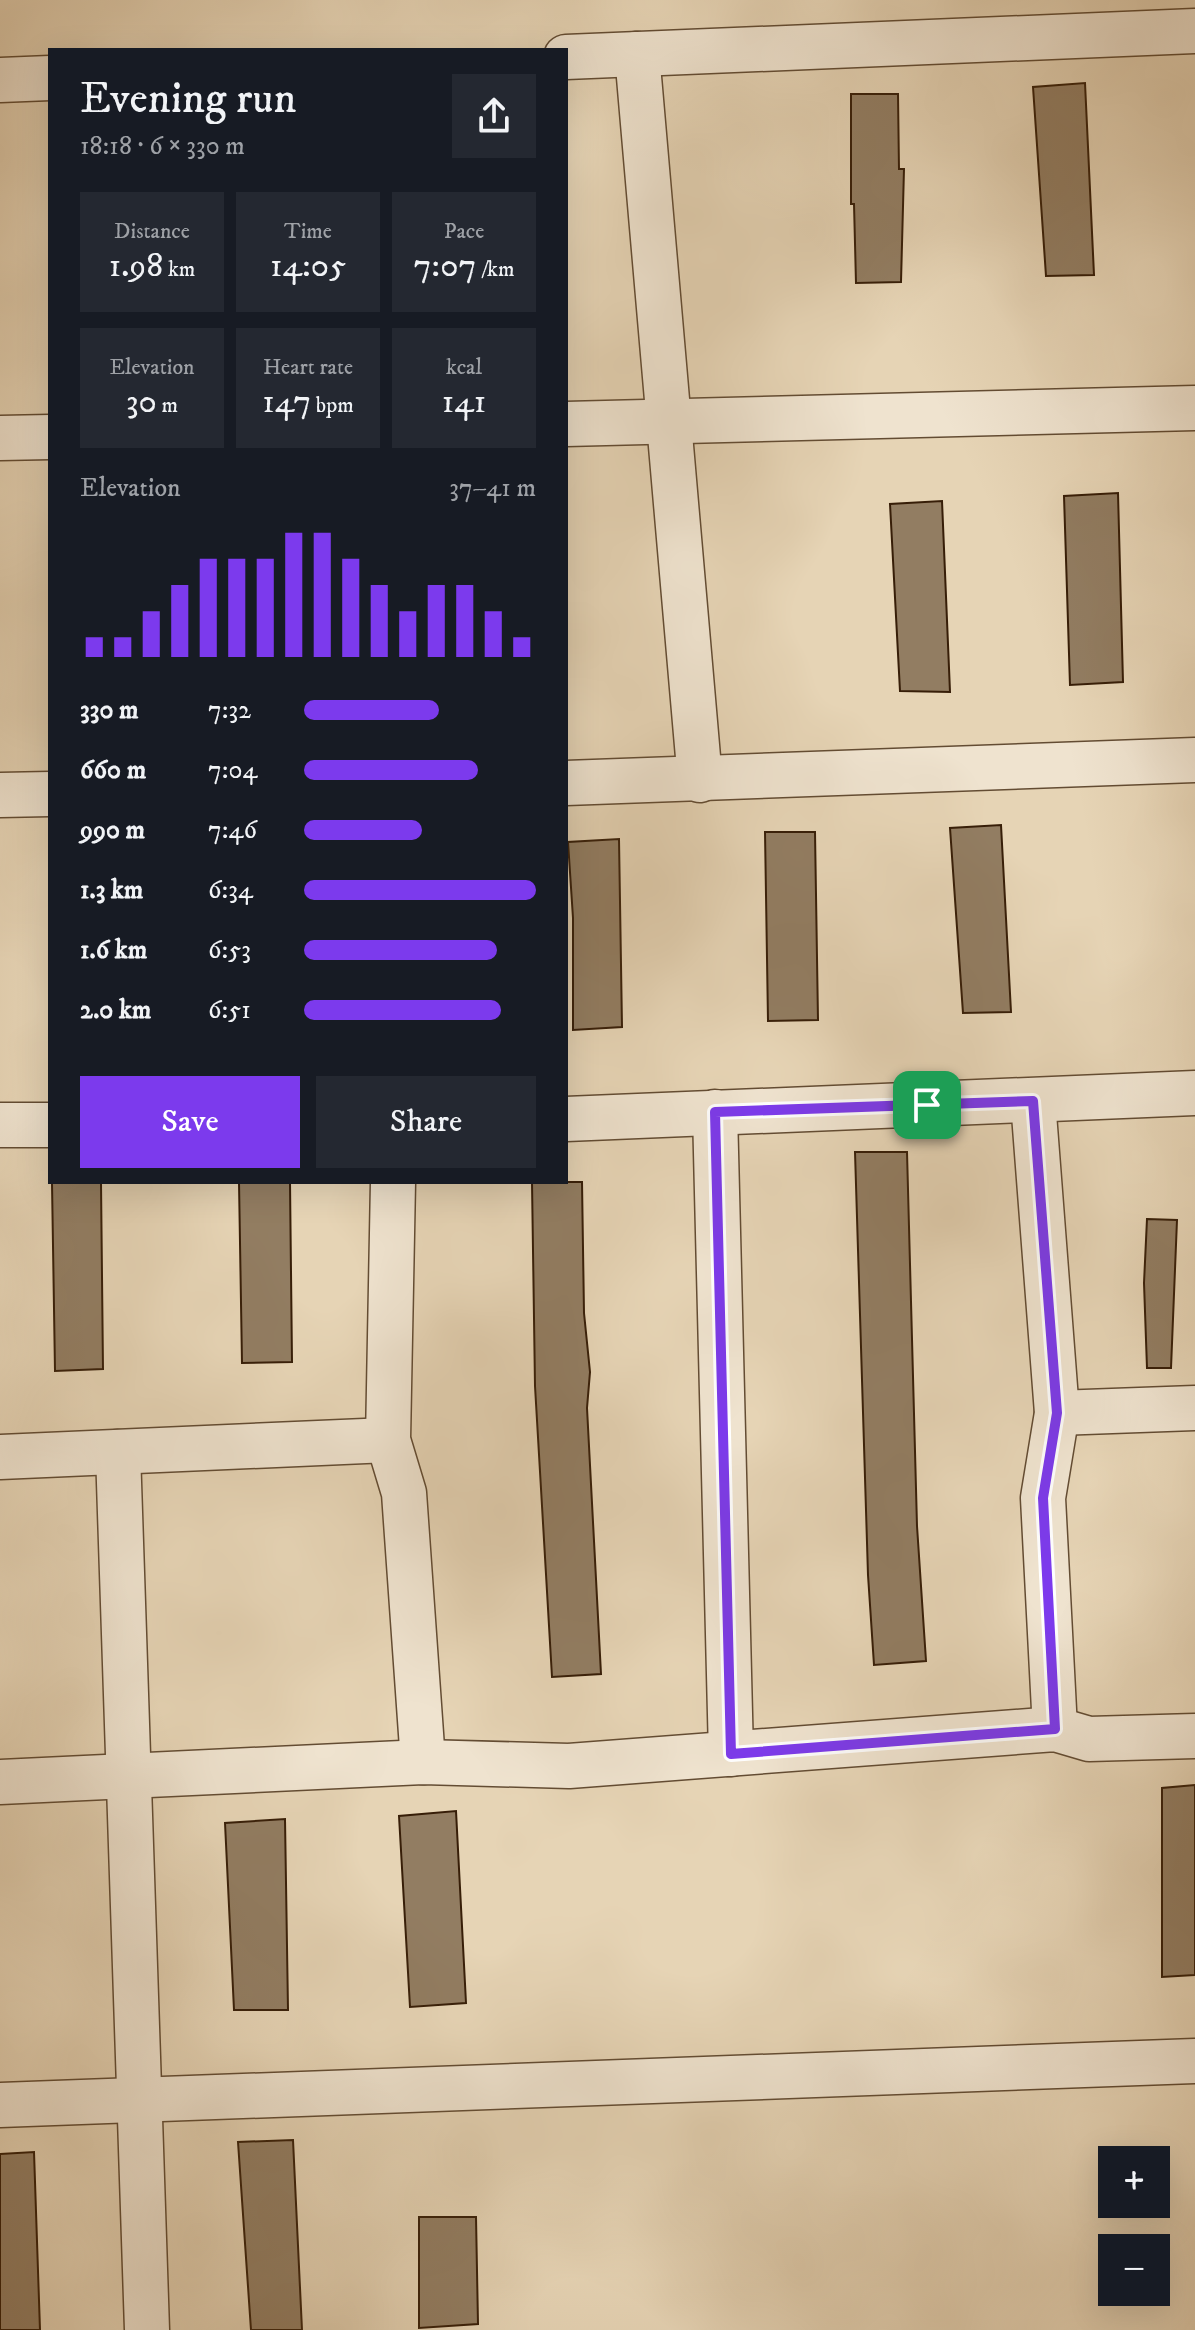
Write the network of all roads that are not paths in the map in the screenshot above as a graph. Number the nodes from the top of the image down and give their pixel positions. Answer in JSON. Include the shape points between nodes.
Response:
{"nodes":[{"id":1,"x":1195,"y":31,"type":"edge"},
{"id":2,"x":637,"y":54,"type":"junction"},
{"id":3,"x":568,"y":57,"type":"edge"},
{"id":4,"x":48,"y":78,"type":"edge"},
{"id":5,"x":0,"y":80,"type":"edge"},
{"id":6,"x":1195,"y":408,"type":"edge"},
{"id":7,"x":669,"y":421,"type":"junction"},
{"id":8,"x":568,"y":424,"type":"edge"},
{"id":9,"x":48,"y":437,"type":"edge"},
{"id":10,"x":0,"y":438,"type":"edge"},
{"id":11,"x":1195,"y":760,"type":"edge"},
{"id":12,"x":700,"y":780,"type":"junction"},
{"id":13,"x":568,"y":783,"type":"edge"},
{"id":14,"x":48,"y":794,"type":"edge"},
{"id":15,"x":0,"y":795,"type":"edge"},
{"id":16,"x":1195,"y":1093,"type":"edge"},
{"id":17,"x":1033,"y":1101,"type":"junction"},
{"id":18,"x":715,"y":1112,"type":"junction"},
{"id":19,"x":568,"y":1119,"type":"edge"},
{"id":20,"x":0,"y":1125,"type":"edge"},
{"id":21,"x":48,"y":1125,"type":"edge"},
{"id":22,"x":393,"y":1184,"type":"edge"},
{"id":23,"x":1195,"y":1408,"type":"edge"},
{"id":24,"x":1057,"y":1413,"type":"junction"},
{"id":25,"x":388,"y":1440,"type":"junction"},
{"id":26,"x":118,"y":1452,"type":"junction"},
{"id":27,"x":0,"y":1457,"type":"edge"},
{"id":28,"x":1055,"y":1729,"type":"junction"},
{"id":29,"x":1195,"y":1736,"type":"edge"},
{"id":30,"x":731,"y":1754,"type":"junction"},
{"id":31,"x":423,"y":1762,"type":"junction"},
{"id":32,"x":129,"y":1779,"type":"junction"},
{"id":33,"x":0,"y":1782,"type":"edge"},
{"id":34,"x":1195,"y":2061,"type":"edge"},
{"id":35,"x":137,"y":2100,"type":"junction"},
{"id":36,"x":0,"y":2105,"type":"edge"},
{"id":37,"x":147,"y":2330,"type":"edge"}],
"edges":[{"from":1,"to":2,"type":"street"},
{"from":2,"to":3,"type":"street"},
{"from":2,"to":7,"type":"street"},
{"from":4,"to":5,"type":"street"},
{"from":6,"to":7,"type":"street"},
{"from":7,"to":8,"type":"street"},
{"from":7,"to":12,"type":"street"},
{"from":9,"to":10,"type":"street"},
{"from":11,"to":12,"type":"street"},
{"from":12,"to":13,"type":"street"},
{"from":14,"to":15,"type":"street"},
{"from":16,"to":17,"type":"street"},
{"from":17,"to":18,"type":"street"},
{"from":17,"to":24,"type":"street"},
{"from":18,"to":19,"type":"street"},
{"from":18,"to":30,"type":"street"},
{"from":20,"to":21,"type":"street"},
{"from":22,"to":25,"type":"street"},
{"from":23,"to":24,"type":"street"},
{"from":24,"to":28,"type":"street","via":[[1043,1498]]},
{"from":25,"to":26,"type":"street"},
{"from":25,"to":31,"type":"street","via":[[404,1493]]},
{"from":26,"to":27,"type":"street"},
{"from":26,"to":32,"type":"street"},
{"from":28,"to":29,"type":"street","via":[[1089,1739]]},
{"from":28,"to":30,"type":"street"},
{"from":30,"to":31,"type":"street","via":[[569,1766]]},
{"from":31,"to":32,"type":"street"},
{"from":32,"to":33,"type":"street"},
{"from":32,"to":35,"type":"street"},
{"from":34,"to":35,"type":"street"},
{"from":35,"to":36,"type":"street"},
{"from":35,"to":37,"type":"street"}]}
